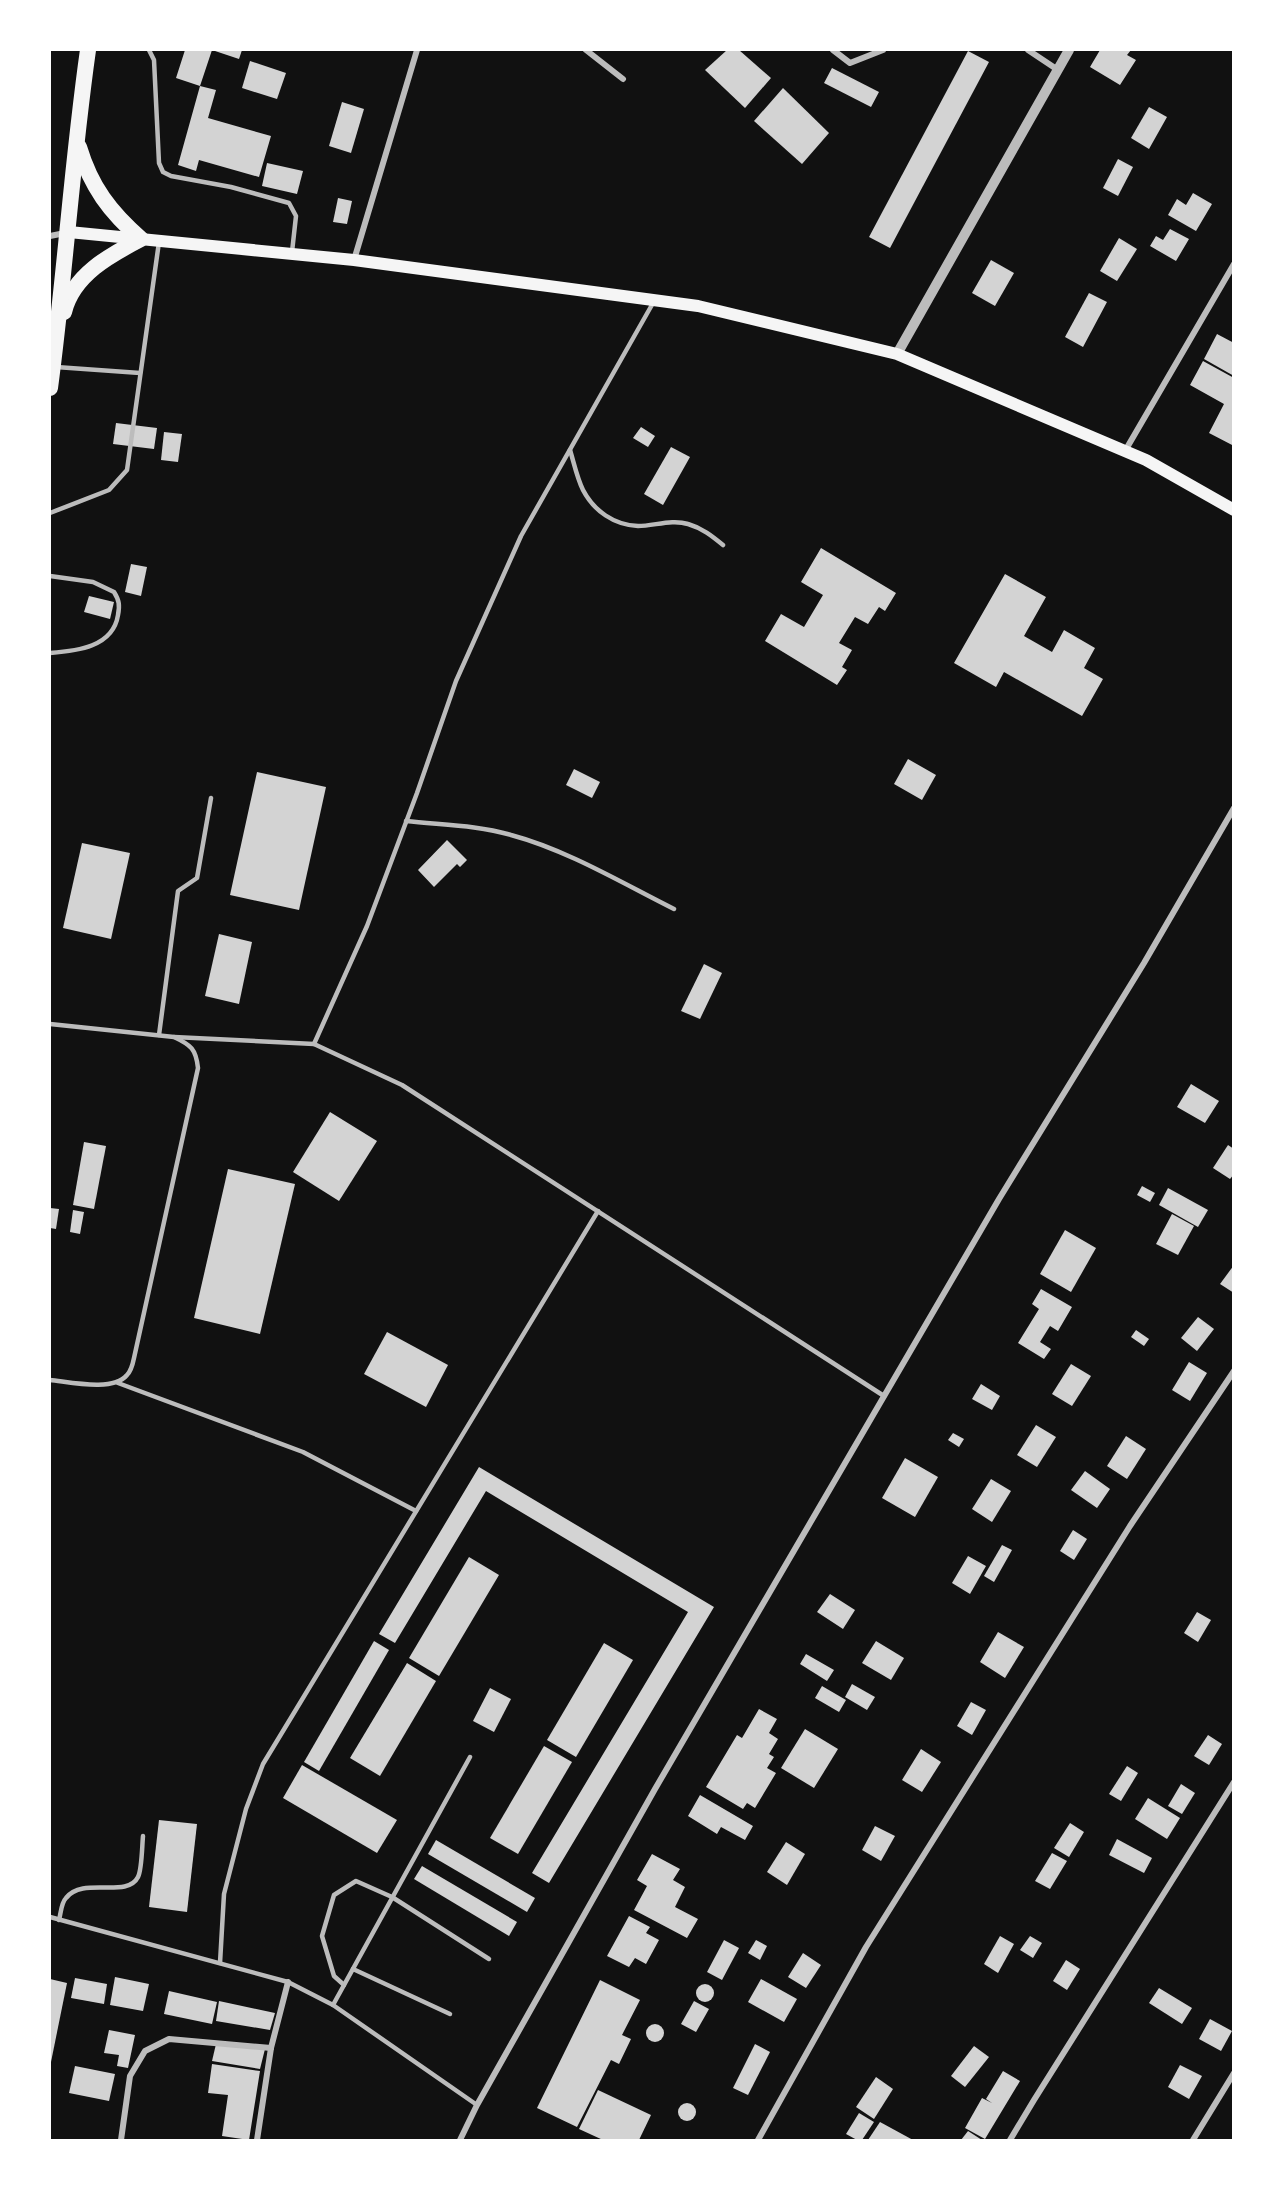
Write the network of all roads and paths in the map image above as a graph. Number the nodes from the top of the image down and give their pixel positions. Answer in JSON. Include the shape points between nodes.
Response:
{"nodes":[{"id":1,"x":88,"y":50,"type":"edge"},
{"id":2,"x":149,"y":50,"type":"edge"},
{"id":3,"x":417,"y":50,"type":"edge"},
{"id":4,"x":586,"y":50,"type":"edge"},
{"id":5,"x":832,"y":50,"type":"edge"},
{"id":6,"x":883,"y":50,"type":"edge"},
{"id":7,"x":1028,"y":50,"type":"edge"},
{"id":8,"x":1069,"y":50,"type":"edge"},
{"id":9,"x":1058,"y":70,"type":"junction"},
{"id":10,"x":623,"y":79,"type":"dead end"},
{"id":11,"x":76,"y":138,"type":"junction"},
{"id":12,"x":69,"y":232,"type":"junction"},
{"id":13,"x":50,"y":236,"type":"edge"},
{"id":14,"x":141,"y":239,"type":"junction"},
{"id":15,"x":159,"y":242,"type":"junction"},
{"id":16,"x":292,"y":255,"type":"junction"},
{"id":17,"x":354,"y":260,"type":"junction"},
{"id":18,"x":1233,"y":264,"type":"edge"},
{"id":19,"x":654,"y":300,"type":"junction"},
{"id":20,"x":897,"y":354,"type":"junction"},
{"id":21,"x":52,"y":367,"type":"junction"},
{"id":22,"x":140,"y":373,"type":"junction"},
{"id":23,"x":50,"y":388,"type":"edge"},
{"id":24,"x":570,"y":450,"type":"junction"},
{"id":25,"x":1125,"y":451,"type":"junction"},
{"id":26,"x":1233,"y":510,"type":"edge"},
{"id":27,"x":50,"y":513,"type":"edge"},
{"id":28,"x":723,"y":546,"type":"dead end"},
{"id":29,"x":50,"y":576,"type":"edge"},
{"id":30,"x":50,"y":653,"type":"edge"},
{"id":31,"x":211,"y":798,"type":"dead end"},
{"id":32,"x":1233,"y":808,"type":"edge"},
{"id":33,"x":406,"y":821,"type":"junction"},
{"id":34,"x":674,"y":909,"type":"dead end"},
{"id":35,"x":50,"y":1024,"type":"edge"},
{"id":36,"x":159,"y":1035,"type":"junction"},
{"id":37,"x":174,"y":1036,"type":"junction"},
{"id":38,"x":314,"y":1044,"type":"junction"},
{"id":39,"x":598,"y":1211,"type":"junction"},
{"id":40,"x":1233,"y":1371,"type":"edge"},
{"id":41,"x":50,"y":1380,"type":"edge"},
{"id":42,"x":118,"y":1383,"type":"junction"},
{"id":43,"x":884,"y":1396,"type":"junction"},
{"id":44,"x":416,"y":1511,"type":"junction"},
{"id":45,"x":470,"y":1757,"type":"dead end"},
{"id":46,"x":1233,"y":1782,"type":"edge"},
{"id":47,"x":143,"y":1836,"type":"dead end"},
{"id":48,"x":392,"y":1897,"type":"junction"},
{"id":49,"x":50,"y":1917,"type":"edge"},
{"id":50,"x":59,"y":1920,"type":"junction"},
{"id":51,"x":489,"y":1959,"type":"dead end"},
{"id":52,"x":220,"y":1963,"type":"junction"},
{"id":53,"x":353,"y":1969,"type":"junction"},
{"id":54,"x":288,"y":1982,"type":"junction"},
{"id":55,"x":344,"y":1985,"type":"junction"},
{"id":56,"x":333,"y":2005,"type":"junction"},
{"id":57,"x":450,"y":2014,"type":"dead end"},
{"id":58,"x":271,"y":2048,"type":"junction"},
{"id":59,"x":1233,"y":2073,"type":"edge"},
{"id":60,"x":477,"y":2105,"type":"junction"},
{"id":61,"x":121,"y":2140,"type":"edge"},
{"id":62,"x":257,"y":2140,"type":"edge"},
{"id":63,"x":460,"y":2140,"type":"edge"},
{"id":64,"x":758,"y":2140,"type":"edge"},
{"id":65,"x":1010,"y":2140,"type":"edge"},
{"id":66,"x":1193,"y":2140,"type":"edge"}],
"edges":[{"from":1,"to":11,"type":"highway"},
{"from":2,"to":16,"type":"lane","via":[[154,60],[159,163],[163,172],[289,203],[296,216]]},
{"from":3,"to":17,"type":"street"},
{"from":4,"to":10,"type":"street"},
{"from":5,"to":6,"type":"street","via":[[850,63]]},
{"from":7,"to":9,"type":"street"},
{"from":8,"to":9,"type":"street"},
{"from":9,"to":20,"type":"street"},
{"from":11,"to":12,"type":"highway"},
{"from":11,"to":14,"type":"highway","via":[[85,168],[100,195],[119,220]]},
{"from":12,"to":13,"type":"street"},
{"from":12,"to":14,"type":"main road"},
{"from":12,"to":21,"type":"highway"},
{"from":14,"to":15,"type":"main road"},
{"from":14,"to":21,"type":"highway","via":[[112,254],[76,288],[65,308]]},
{"from":15,"to":16,"type":"main road"},
{"from":15,"to":22,"type":"lane"},
{"from":16,"to":17,"type":"main road"},
{"from":17,"to":19,"type":"main road"},
{"from":18,"to":25,"type":"street"},
{"from":19,"to":20,"type":"main road","via":[[698,306]]},
{"from":19,"to":24,"type":"lane"},
{"from":20,"to":25,"type":"main road"},
{"from":21,"to":22,"type":"lane"},
{"from":21,"to":23,"type":"highway"},
{"from":22,"to":27,"type":"lane","via":[[127,470],[109,490]]},
{"from":24,"to":28,"type":"lane","via":[[583,490],[611,521],[637,526],[687,523],[707,532]]},
{"from":24,"to":33,"type":"lane","via":[[521,536],[456,681]]},
{"from":25,"to":26,"type":"main road"},
{"from":29,"to":30,"type":"lane","via":[[93,582],[114,592],[120,606],[117,624],[109,636],[74,651]]},
{"from":31,"to":36,"type":"lane","via":[[197,878],[178,891]]},
{"from":32,"to":43,"type":"street"},
{"from":33,"to":34,"type":"lane","via":[[513,835],[550,848]]},
{"from":33,"to":38,"type":"lane","via":[[366,926]]},
{"from":35,"to":36,"type":"lane"},
{"from":36,"to":37,"type":"lane"},
{"from":37,"to":38,"type":"lane"},
{"from":37,"to":42,"type":"lane","via":[[196,1053],[198,1068],[134,1358],[129,1374]]},
{"from":38,"to":39,"type":"lane","via":[[402,1085]]},
{"from":39,"to":43,"type":"lane"},
{"from":39,"to":44,"type":"lane"},
{"from":40,"to":64,"type":"street","via":[[1130,1526],[866,1947]]},
{"from":41,"to":42,"type":"lane"},
{"from":42,"to":44,"type":"lane","via":[[303,1452]]},
{"from":43,"to":60,"type":"street"},
{"from":44,"to":52,"type":"lane","via":[[263,1764],[246,1809],[224,1894]]},
{"from":45,"to":48,"type":"lane"},
{"from":46,"to":65,"type":"street"},
{"from":47,"to":50,"type":"lane","via":[[138,1876],[132,1883],[73,1891],[64,1899]]},
{"from":48,"to":51,"type":"lane"},
{"from":48,"to":53,"type":"lane"},
{"from":48,"to":55,"type":"lane","via":[[356,1881],[334,1895],[322,1936],[334,1977]]},
{"from":49,"to":50,"type":"lane"},
{"from":50,"to":52,"type":"lane"},
{"from":52,"to":54,"type":"lane"},
{"from":53,"to":55,"type":"lane"},
{"from":53,"to":57,"type":"lane"},
{"from":54,"to":56,"type":"lane"},
{"from":54,"to":58,"type":"street"},
{"from":55,"to":56,"type":"lane"},
{"from":56,"to":60,"type":"lane"},
{"from":58,"to":61,"type":"street","via":[[169,2039],[144,2051],[130,2076]]},
{"from":58,"to":62,"type":"street"},
{"from":59,"to":66,"type":"street"},
{"from":60,"to":63,"type":"street"}]}
